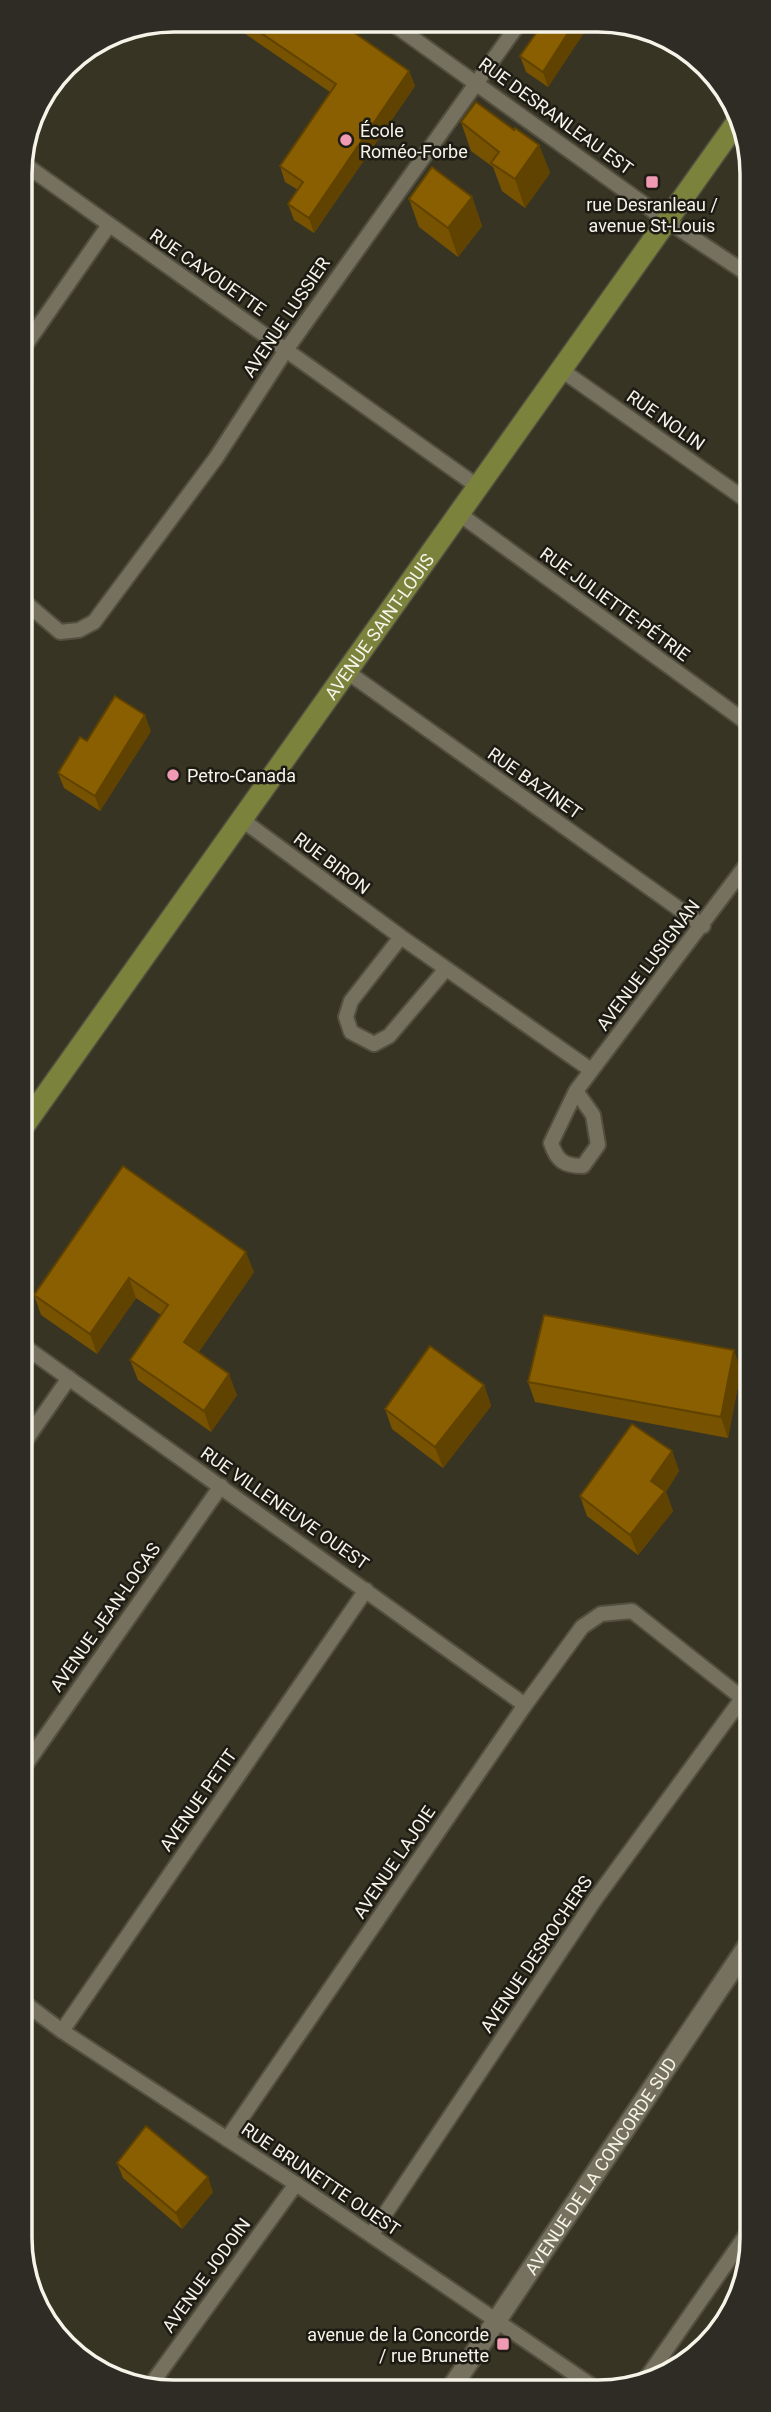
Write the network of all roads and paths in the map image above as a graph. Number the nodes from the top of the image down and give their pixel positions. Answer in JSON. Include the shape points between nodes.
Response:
{"nodes":[{"id":1,"x":405,"y":32,"type":"edge"},
{"id":2,"x":512,"y":32,"type":"edge"},
{"id":3,"x":475,"y":81,"type":"junction"},
{"id":4,"x":732,"y":129,"type":"edge"},
{"id":5,"x":32,"y":170,"type":"edge"},
{"id":6,"x":666,"y":220,"type":"junction"},
{"id":7,"x":108,"y":225,"type":"junction"},
{"id":8,"x":740,"y":269,"type":"edge"},
{"id":9,"x":32,"y":336,"type":"edge"},
{"id":10,"x":286,"y":350,"type":"junction"},
{"id":11,"x":560,"y":369,"type":"junction"},
{"id":12,"x":477,"y":486,"type":"junction"},
{"id":13,"x":740,"y":496,"type":"edge"},
{"id":14,"x":458,"y":513,"type":"junction"},
{"id":15,"x":32,"y":608,"type":"edge"},
{"id":16,"x":346,"y":671,"type":"junction"},
{"id":17,"x":740,"y":718,"type":"edge"},
{"id":18,"x":241,"y":819,"type":"junction"},
{"id":19,"x":740,"y":875,"type":"edge"},
{"id":20,"x":703,"y":926,"type":"junction"},
{"id":21,"x":401,"y":937,"type":"junction"},
{"id":22,"x":446,"y":969,"type":"junction"},
{"id":23,"x":591,"y":1070,"type":"junction"},
{"id":24,"x":576,"y":1091,"type":"junction"},
{"id":25,"x":32,"y":1114,"type":"edge"},
{"id":26,"x":32,"y":1352,"type":"edge"},
{"id":27,"x":69,"y":1378,"type":"junction"},
{"id":28,"x":32,"y":1431,"type":"edge"},
{"id":29,"x":220,"y":1486,"type":"junction"},
{"id":30,"x":366,"y":1590,"type":"junction"},
{"id":31,"x":739,"y":1698,"type":"edge"},
{"id":32,"x":525,"y":1705,"type":"junction"},
{"id":33,"x":739,"y":1712,"type":"edge"},
{"id":34,"x":32,"y":1756,"type":"edge"},
{"id":35,"x":739,"y":1959,"type":"edge"},
{"id":36,"x":32,"y":2008,"type":"edge"},
{"id":37,"x":62,"y":2031,"type":"junction"},
{"id":38,"x":227,"y":2139,"type":"junction"},
{"id":39,"x":296,"y":2183,"type":"junction"},
{"id":40,"x":371,"y":2235,"type":"junction"},
{"id":41,"x":739,"y":2245,"type":"edge"},
{"id":42,"x":495,"y":2321,"type":"junction"},
{"id":43,"x":652,"y":2369,"type":"edge"},
{"id":44,"x":155,"y":2379,"type":"edge"},
{"id":45,"x":457,"y":2380,"type":"edge"},
{"id":46,"x":583,"y":2380,"type":"edge"}],
"edges":[{"from":1,"to":3,"type":"street","name":"RUE DESRANLEAU EST"},
{"from":2,"to":3,"type":"street","name":"AVENUE LUSSIER"},
{"from":3,"to":6,"type":"street","name":"RUE DESRANLEAU EST"},
{"from":3,"to":10,"type":"street","name":"AVENUE LUSSIER"},
{"from":4,"to":6,"type":"main road","name":"AVENUE SAINT-LOUIS"},
{"from":5,"to":7,"type":"street","name":"RUE CAYOUETTE"},
{"from":6,"to":8,"type":"street","name":"RUE DESRANLEAU EST"},
{"from":6,"to":11,"type":"main road","name":"AVENUE SAINT-LOUIS"},
{"from":7,"to":9,"type":"street"},
{"from":7,"to":10,"type":"street","name":"RUE CAYOUETTE"},
{"from":10,"to":12,"type":"street","name":"RUE CAYOUETTE"},
{"from":10,"to":15,"type":"street","name":"AVENUE LUSSIER","via":[[216,457],[94,622],[60,632]]},
{"from":11,"to":12,"type":"main road","name":"AVENUE SAINT-LOUIS"},
{"from":11,"to":13,"type":"street","name":"RUE NOLIN"},
{"from":12,"to":14,"type":"main road","name":"AVENUE SAINT-LOUIS"},
{"from":14,"to":16,"type":"main road","name":"AVENUE SAINT-LOUIS"},
{"from":14,"to":17,"type":"street","name":"RUE JULIETTE-PÉTRIE"},
{"from":16,"to":18,"type":"main road","name":"AVENUE SAINT-LOUIS"},
{"from":16,"to":20,"type":"street","name":"RUE BAZINET"},
{"from":18,"to":21,"type":"street","name":"RUE BIRON"},
{"from":18,"to":25,"type":"main road","name":"AVENUE SAINT-LOUIS"},
{"from":19,"to":20,"type":"street","name":"AVENUE LUSIGNAN"},
{"from":20,"to":23,"type":"street","name":"AVENUE LUSIGNAN"},
{"from":21,"to":22,"type":"street","name":"RUE BIRON"},
{"from":21,"to":22,"type":"street","via":[[351,1001],[346,1017],[351,1032],[374,1044],[389,1036]]},
{"from":22,"to":23,"type":"street","name":"RUE BIRON"},
{"from":23,"to":24,"type":"street","name":"AVENUE LUSIGNAN"},
{"from":24,"to":24,"type":"street","name":"AVENUE LUSIGNAN","via":[[551,1143],[556,1158],[568,1166],[583,1166],[598,1145],[593,1115]]},
{"from":26,"to":27,"type":"street","name":"RUE VILLENEUVE OUEST"},
{"from":27,"to":28,"type":"street"},
{"from":27,"to":29,"type":"street","name":"RUE VILLENEUVE OUEST"},
{"from":29,"to":30,"type":"street","name":"RUE VILLENEUVE OUEST"},
{"from":29,"to":34,"type":"street","name":"AVENUE JEAN-LOCAS"},
{"from":30,"to":32,"type":"street","name":"RUE VILLENEUVE OUEST"},
{"from":30,"to":37,"type":"street","name":"AVENUE PETIT"},
{"from":31,"to":32,"type":"street","name":"AVENUE LAJOIE","via":[[632,1611],[601,1614],[582,1628]]},
{"from":32,"to":38,"type":"street","name":"AVENUE LAJOIE"},
{"from":33,"to":40,"type":"street","name":"AVENUE DESROCHERS","via":[[596,1898]]},
{"from":35,"to":42,"type":"street","name":"AVENUE DE LA CONCORDE SUD"},
{"from":36,"to":37,"type":"street","name":"RUE BRUNETTE OUEST"},
{"from":37,"to":38,"type":"street","name":"RUE BRUNETTE OUEST"},
{"from":38,"to":39,"type":"street","name":"RUE BRUNETTE OUEST"},
{"from":39,"to":40,"type":"street","name":"RUE BRUNETTE OUEST"},
{"from":39,"to":44,"type":"street","name":"AVENUE JODOIN"},
{"from":40,"to":42,"type":"street","name":"RUE BRUNETTE OUEST"},
{"from":41,"to":43,"type":"street"},
{"from":42,"to":45,"type":"street","name":"AVENUE DE LA CONCORDE SUD"},
{"from":42,"to":46,"type":"street","name":"RUE BRUNETTE OUEST"}]}
